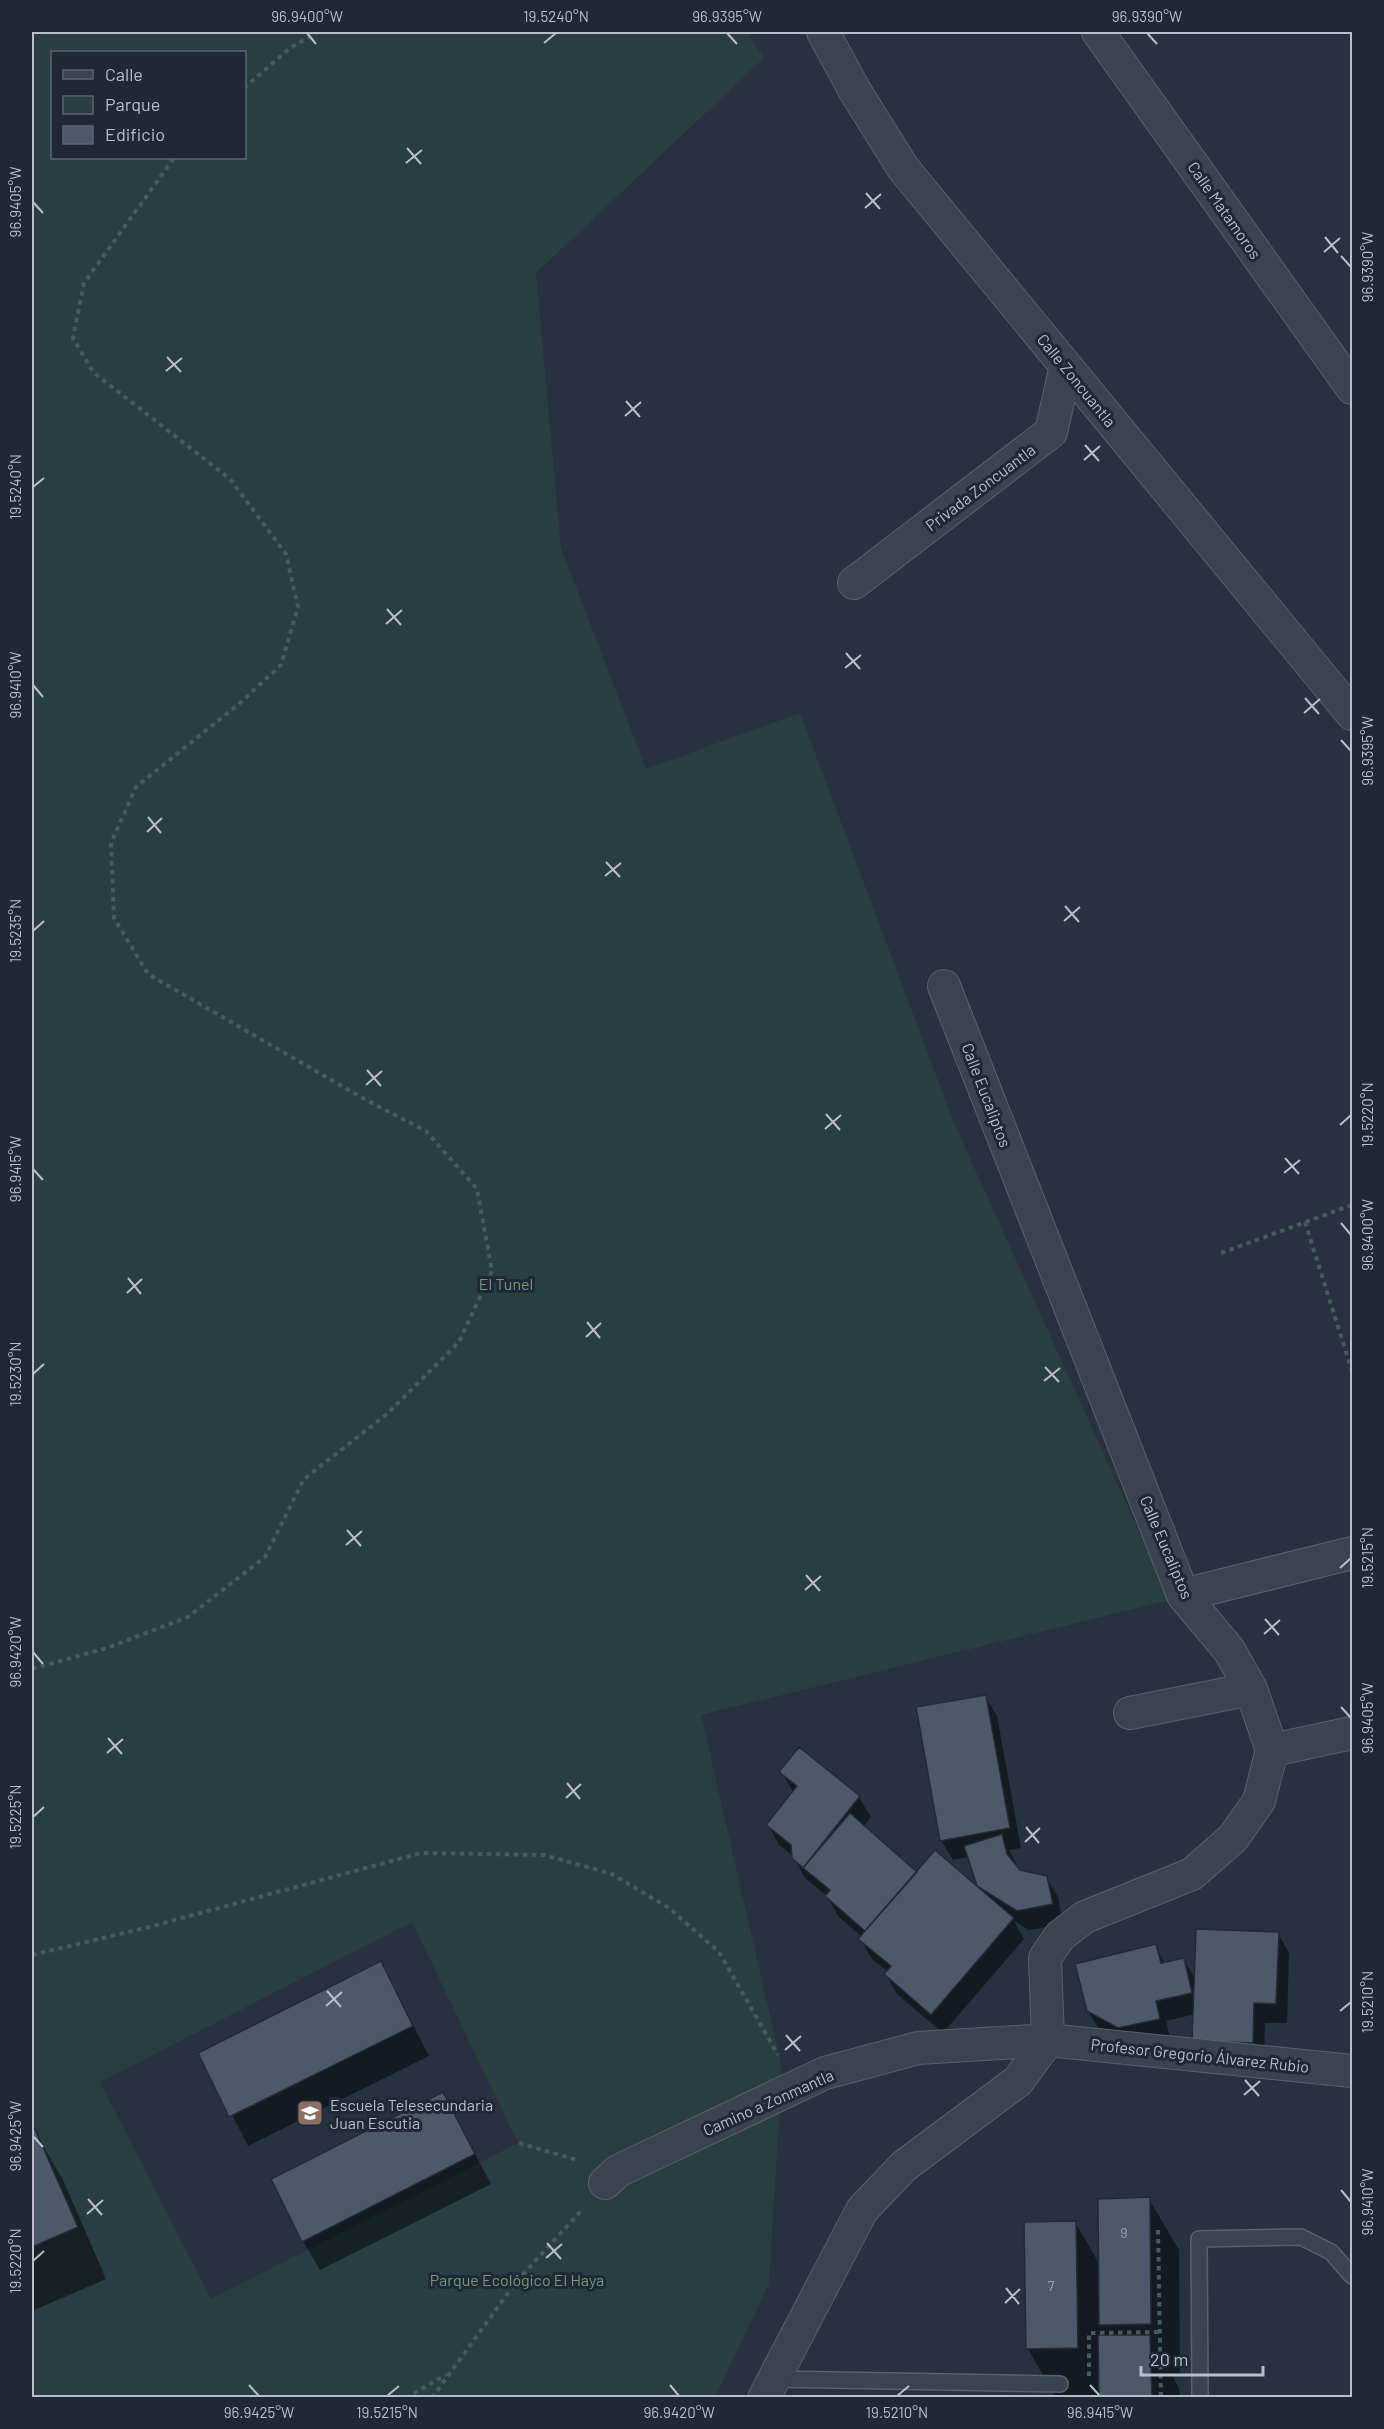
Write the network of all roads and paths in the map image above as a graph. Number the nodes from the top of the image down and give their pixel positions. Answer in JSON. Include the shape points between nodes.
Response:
{"nodes":[{"id":1,"x":318,"y":32,"type":"edge"},
{"id":2,"x":823,"y":32,"type":"edge"},
{"id":3,"x":1098,"y":32,"type":"edge"},
{"id":4,"x":246,"y":86,"type":"edge"},
{"id":5,"x":173,"y":159,"type":"edge"},
{"id":6,"x":1066,"y":366,"type":"junction"},
{"id":7,"x":1353,"y":388,"type":"edge"},
{"id":8,"x":854,"y":583,"type":"dead end"},
{"id":9,"x":1353,"y":714,"type":"edge"},
{"id":10,"x":944,"y":986,"type":"dead end"},
{"id":11,"x":1353,"y":1205,"type":"edge"},
{"id":12,"x":1305,"y":1222,"type":"junction"},
{"id":13,"x":1221,"y":1253,"type":"dead end"},
{"id":14,"x":1353,"y":1371,"type":"edge"},
{"id":15,"x":1353,"y":1553,"type":"edge"},
{"id":16,"x":1183,"y":1595,"type":"junction"},
{"id":17,"x":32,"y":1670,"type":"edge"},
{"id":18,"x":1251,"y":1689,"type":"junction"},
{"id":19,"x":1130,"y":1713,"type":"dead end"},
{"id":20,"x":1353,"y":1733,"type":"edge"},
{"id":21,"x":1272,"y":1750,"type":"junction"},
{"id":22,"x":32,"y":1955,"type":"edge"},
{"id":23,"x":1048,"y":2040,"type":"junction"},
{"id":24,"x":1353,"y":2071,"type":"edge"},
{"id":25,"x":796,"y":2087,"type":"junction"},
{"id":26,"x":519,"y":2144,"type":"dead end"},
{"id":27,"x":612,"y":2177,"type":"junction"},
{"id":28,"x":1158,"y":2230,"type":"dead end"},
{"id":29,"x":1353,"y":2276,"type":"edge"},
{"id":30,"x":1160,"y":2332,"type":"junction"},
{"id":31,"x":450,"y":2374,"type":"junction"},
{"id":32,"x":1060,"y":2384,"type":"joint"},
{"id":33,"x":769,"y":2388,"type":"edge"},
{"id":34,"x":406,"y":2397,"type":"edge"},
{"id":35,"x":432,"y":2397,"type":"edge"},
{"id":36,"x":1161,"y":2397,"type":"edge"},
{"id":37,"x":1200,"y":2397,"type":"edge"}],
"edges":[{"from":1,"to":4,"type":"path","via":[[290,48]]},
{"from":2,"to":6,"type":"street","name":"Calle Zoncuantla","via":[[903,168]]},
{"from":3,"to":7,"type":"street","name":"Calle Matamoros"},
{"from":5,"to":17,"type":"path","via":[[84,283],[73,338],[93,372],[230,479],[286,554],[298,607],[281,665],[240,704],[136,787],[111,843],[114,918],[148,974],[426,1131],[477,1189],[492,1271],[459,1342],[387,1414],[304,1479],[265,1557],[188,1617],[107,1648]]},
{"from":6,"to":8,"type":"street","name":"Privada Zoncuantla","via":[[1051,432]]},
{"from":6,"to":9,"type":"street","name":"Calle Zoncuantla"},
{"from":10,"to":16,"type":"street","name":"Calle Eucaliptos"},
{"from":11,"to":12,"type":"path"},
{"from":12,"to":13,"type":"path"},
{"from":12,"to":14,"type":"path"},
{"from":15,"to":16,"type":"street"},
{"from":16,"to":18,"type":"street","name":"Calle Eucaliptos","via":[[1229,1650]]},
{"from":18,"to":19,"type":"street"},
{"from":18,"to":21,"type":"street","name":"Calle Eucaliptos"},
{"from":20,"to":21,"type":"street"},
{"from":21,"to":23,"type":"street","via":[[1259,1801],[1225,1845],[1192,1874],[1085,1917],[1060,1936],[1045,1958]]},
{"from":22,"to":25,"type":"path","via":[[421,1853],[544,1855],[612,1874],[669,1908],[719,1952]]},
{"from":23,"to":24,"type":"street","name":"Profesor Gregorio Álvarez Rubio"},
{"from":23,"to":25,"type":"street","name":"Camino a Zonmantla","via":[[918,2048],[825,2073]]},
{"from":23,"to":33,"type":"street","via":[[1018,2081],[904,2166],[862,2210]]},
{"from":25,"to":27,"type":"street","name":"Camino a Zonmantla"},
{"from":26,"to":27,"type":"path"},
{"from":27,"to":31,"type":"path","via":[[516,2282]]},
{"from":28,"to":30,"type":"path"},
{"from":29,"to":37,"type":"lane","via":[[1330,2252],[1301,2237],[1199,2239]]},
{"from":30,"to":32,"type":"path","via":[[1089,2333],[1089,2384]]},
{"from":30,"to":36,"type":"path"},
{"from":31,"to":34,"type":"path"},
{"from":31,"to":35,"type":"path"},
{"from":32,"to":33,"type":"lane"}]}
